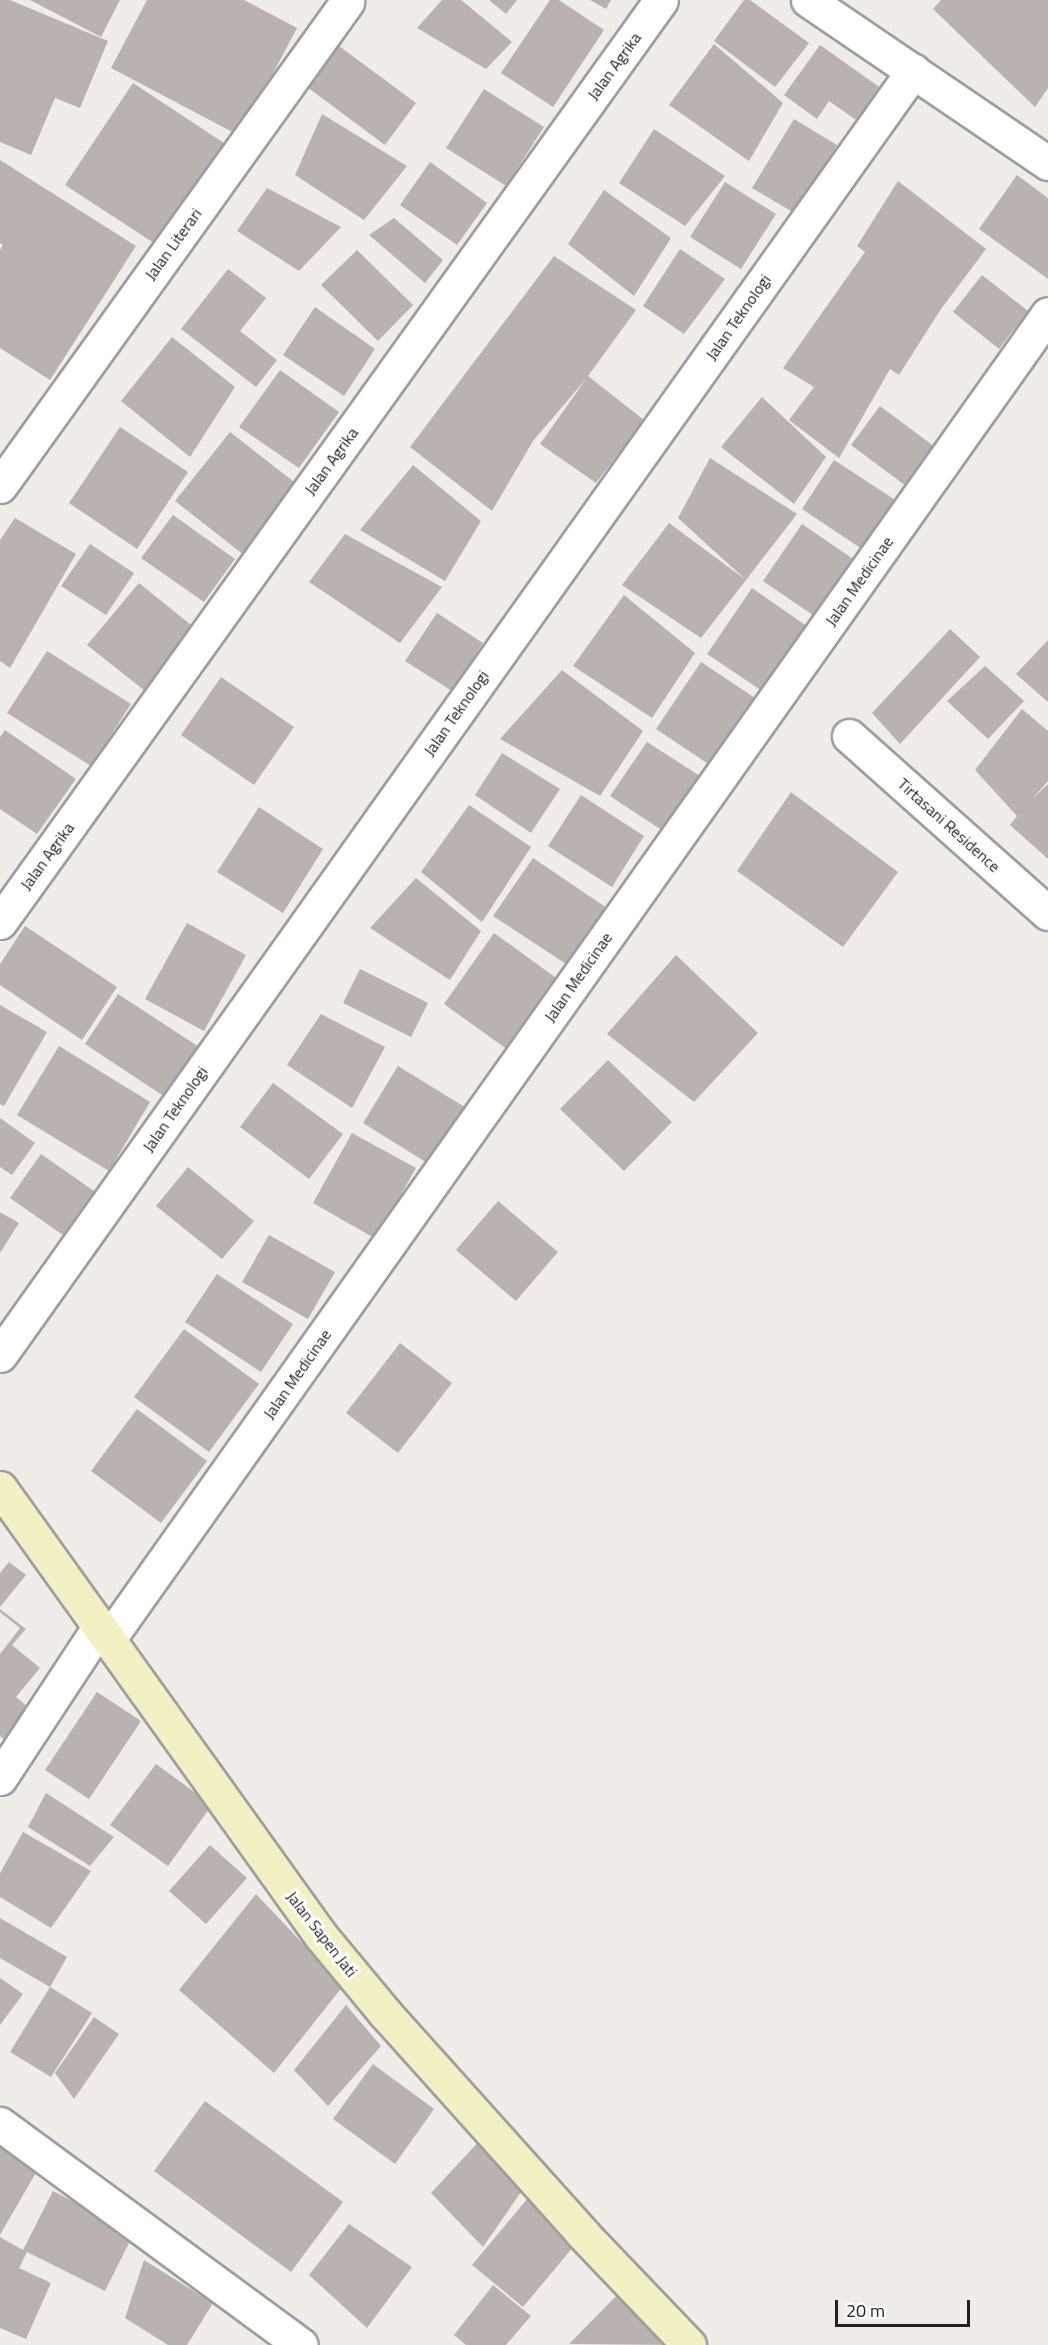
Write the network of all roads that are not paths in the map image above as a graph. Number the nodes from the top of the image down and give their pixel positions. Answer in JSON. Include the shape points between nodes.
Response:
{"nodes":[{"id":1,"x":346,"y":0,"type":"edge"},
{"id":2,"x":661,"y":0,"type":"edge"},
{"id":3,"x":808,"y":0,"type":"edge"},
{"id":4,"x":913,"y":71,"type":"junction"},
{"id":5,"x":1048,"y":163,"type":"edge"},
{"id":6,"x":1048,"y":314,"type":"edge"},
{"id":7,"x":0,"y":486,"type":"edge"},
{"id":8,"x":849,"y":736,"type":"dead end"},
{"id":9,"x":1048,"y":913,"type":"edge"},
{"id":10,"x":0,"y":922,"type":"edge"},
{"id":11,"x":0,"y":1355,"type":"edge"},
{"id":12,"x":0,"y":1488,"type":"edge"},
{"id":13,"x":103,"y":1634,"type":"junction"},
{"id":14,"x":0,"y":1778,"type":"edge"},
{"id":15,"x":0,"y":2124,"type":"edge"},
{"id":16,"x":301,"y":2345,"type":"edge"},
{"id":17,"x":689,"y":2345,"type":"edge"}],
"edges":[{"from":1,"to":7,"type":"street","name":"Jalan Literari"},
{"from":2,"to":10,"type":"street","name":"Jalan Agrika"},
{"from":3,"to":4,"type":"street"},
{"from":4,"to":5,"type":"street"},
{"from":4,"to":11,"type":"street","name":"Jalan Teknologi"},
{"from":6,"to":13,"type":"street","name":"Jalan Medicinae"},
{"from":8,"to":9,"type":"street","name":"Tirtasani Residence"},
{"from":12,"to":13,"type":"street","name":"Jalan Sapen Jati"},
{"from":13,"to":14,"type":"street","name":"Jalan Medicinae"},
{"from":13,"to":17,"type":"street","name":"Jalan Sapen Jati","via":[[342,1962],[582,2234]]},
{"from":15,"to":16,"type":"street"}]}
